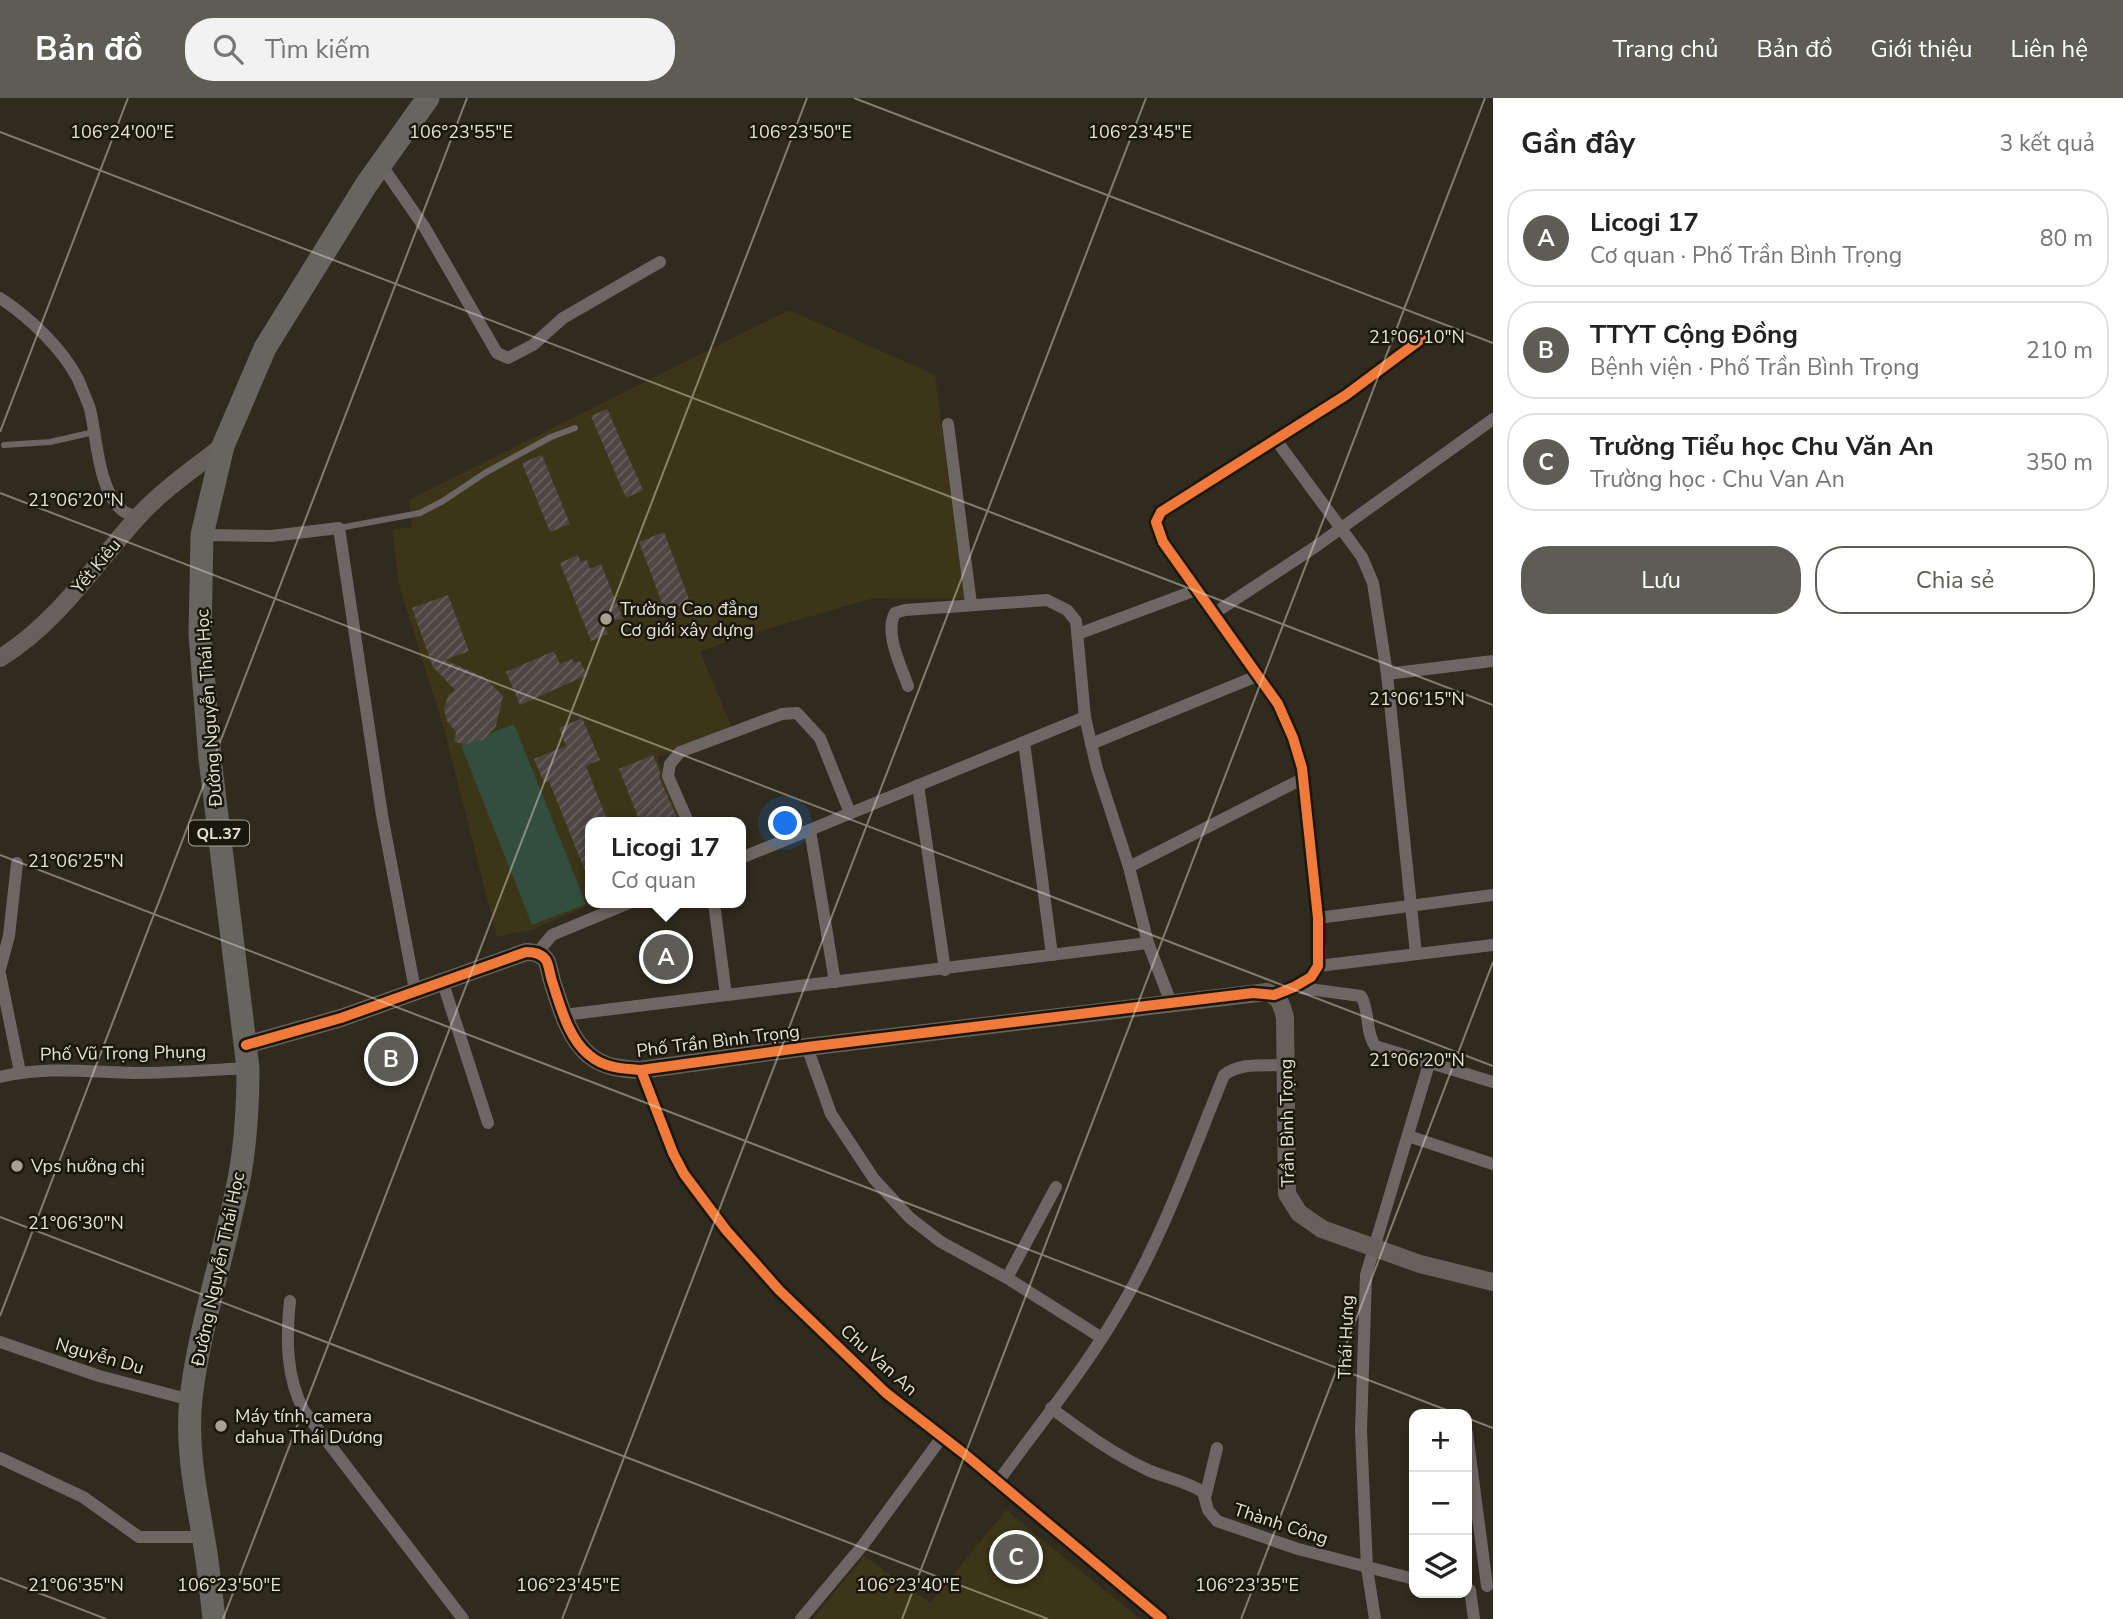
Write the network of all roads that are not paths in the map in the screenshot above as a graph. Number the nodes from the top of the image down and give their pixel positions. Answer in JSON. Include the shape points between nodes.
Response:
{"nodes":[{"id":1,"x":428,"y":98,"type":"edge"},
{"id":2,"x":382,"y":166,"type":"junction"},
{"id":3,"x":660,"y":262,"type":"dead end"},
{"id":4,"x":0,"y":298,"type":"edge"},
{"id":5,"x":1424,"y":337,"type":"dead end"},
{"id":6,"x":1493,"y":419,"type":"edge"},
{"id":7,"x":948,"y":424,"type":"dead end"},
{"id":8,"x":575,"y":428,"type":"dead end"},
{"id":9,"x":94,"y":432,"type":"junction"},
{"id":10,"x":1276,"y":440,"type":"junction"},
{"id":11,"x":4,"y":445,"type":"dead end"},
{"id":12,"x":223,"y":446,"type":"junction"},
{"id":13,"x":138,"y":517,"type":"junction"},
{"id":14,"x":339,"y":528,"type":"junction"},
{"id":15,"x":1341,"y":528,"type":"junction"},
{"id":16,"x":202,"y":535,"type":"junction"},
{"id":17,"x":1196,"y":590,"type":"junction"},
{"id":18,"x":971,"y":604,"type":"junction"},
{"id":19,"x":1213,"y":614,"type":"junction"},
{"id":20,"x":1078,"y":634,"type":"junction"},
{"id":21,"x":0,"y":659,"type":"edge"},
{"id":22,"x":1493,"y":661,"type":"edge"},
{"id":23,"x":1387,"y":674,"type":"junction"},
{"id":24,"x":1257,"y":676,"type":"junction"},
{"id":25,"x":908,"y":686,"type":"dead end"},
{"id":26,"x":1085,"y":717,"type":"junction"},
{"id":27,"x":1024,"y":742,"type":"junction"},
{"id":28,"x":1091,"y":744,"type":"junction"},
{"id":29,"x":1304,"y":778,"type":"junction"},
{"id":30,"x":918,"y":785,"type":"junction"},
{"id":31,"x":850,"y":813,"type":"junction"},
{"id":32,"x":686,"y":817,"type":"edge"},
{"id":33,"x":810,"y":830,"type":"junction"},
{"id":34,"x":746,"y":856,"type":"edge"},
{"id":35,"x":17,"y":863,"type":"dead end"},
{"id":36,"x":1129,"y":867,"type":"junction"},
{"id":37,"x":1493,"y":895,"type":"edge"},
{"id":38,"x":1410,"y":906,"type":"junction"},
{"id":39,"x":617,"y":908,"type":"edge"},
{"id":40,"x":715,"y":908,"type":"edge"},
{"id":41,"x":1318,"y":918,"type":"junction"},
{"id":42,"x":1148,"y":943,"type":"junction"},
{"id":43,"x":1493,"y":945,"type":"edge"},
{"id":44,"x":537,"y":953,"type":"junction"},
{"id":45,"x":1416,"y":954,"type":"junction"},
{"id":46,"x":1052,"y":956,"type":"junction"},
{"id":47,"x":1318,"y":966,"type":"junction"},
{"id":48,"x":0,"y":969,"type":"edge"},
{"id":49,"x":945,"y":970,"type":"junction"},
{"id":50,"x":0,"y":974,"type":"edge"},
{"id":51,"x":442,"y":981,"type":"junction"},
{"id":52,"x":835,"y":982,"type":"junction"},
{"id":53,"x":1294,"y":987,"type":"junction"},
{"id":54,"x":415,"y":990,"type":"junction"},
{"id":55,"x":726,"y":995,"type":"junction"},
{"id":56,"x":1274,"y":995,"type":"junction"},
{"id":57,"x":1171,"y":1003,"type":"junction"},
{"id":58,"x":564,"y":1015,"type":"junction"},
{"id":59,"x":246,"y":1045,"type":"junction"},
{"id":60,"x":807,"y":1047,"type":"junction"},
{"id":61,"x":1430,"y":1064,"type":"junction"},
{"id":62,"x":1285,"y":1065,"type":"junction"},
{"id":63,"x":247,"y":1068,"type":"junction"},
{"id":64,"x":641,"y":1070,"type":"junction"},
{"id":65,"x":20,"y":1072,"type":"junction"},
{"id":66,"x":0,"y":1077,"type":"edge"},
{"id":67,"x":1493,"y":1082,"type":"edge"},
{"id":68,"x":488,"y":1123,"type":"dead end"},
{"id":69,"x":1408,"y":1136,"type":"junction"},
{"id":70,"x":1493,"y":1164,"type":"edge"},
{"id":71,"x":1056,"y":1187,"type":"dead end"},
{"id":72,"x":1375,"y":1249,"type":"junction"},
{"id":73,"x":1007,"y":1278,"type":"junction"},
{"id":74,"x":1493,"y":1282,"type":"edge"},
{"id":75,"x":290,"y":1301,"type":"dead end"},
{"id":76,"x":1102,"y":1338,"type":"junction"},
{"id":77,"x":0,"y":1342,"type":"edge"},
{"id":78,"x":191,"y":1400,"type":"junction"},
{"id":79,"x":1051,"y":1408,"type":"junction"},
{"id":80,"x":942,"y":1437,"type":"junction"},
{"id":81,"x":1217,"y":1448,"type":"dead end"},
{"id":82,"x":0,"y":1458,"type":"edge"},
{"id":83,"x":1472,"y":1466,"type":"edge"},
{"id":84,"x":997,"y":1483,"type":"junction"},
{"id":85,"x":1205,"y":1498,"type":"junction"},
{"id":86,"x":203,"y":1537,"type":"junction"},
{"id":87,"x":1367,"y":1568,"type":"junction"},
{"id":88,"x":1409,"y":1578,"type":"edge"},
{"id":89,"x":1490,"y":1586,"type":"edge"},
{"id":90,"x":1472,"y":1589,"type":"edge"},
{"id":91,"x":1470,"y":1598,"type":"edge"},
{"id":92,"x":214,"y":1619,"type":"edge"},
{"id":93,"x":464,"y":1619,"type":"edge"},
{"id":94,"x":801,"y":1619,"type":"edge"},
{"id":95,"x":1162,"y":1619,"type":"edge"},
{"id":96,"x":1375,"y":1619,"type":"edge"},
{"id":97,"x":1474,"y":1619,"type":"edge"}],
"edges":[{"from":1,"to":2,"type":"highway","name":"Đường Nguyễn Thái Học","number":"QL.37"},
{"from":2,"to":3,"type":"street","via":[[425,228],[492,346],[508,358],[533,345],[563,318]]},
{"from":2,"to":12,"type":"highway","name":"Đường Nguyễn Thái Học","number":"QL.37","via":[[265,348]]},
{"from":4,"to":9,"type":"street","via":[[70,366],[89,408]]},
{"from":5,"to":10,"type":"street"},
{"from":6,"to":15,"type":"street"},
{"from":7,"to":18,"type":"street"},
{"from":8,"to":14,"type":"lane","via":[[551,437],[420,513]]},
{"from":9,"to":11,"type":"lane","via":[[50,442]]},
{"from":9,"to":13,"type":"street","via":[[111,497],[123,511]]},
{"from":10,"to":15,"type":"street"},
{"from":10,"to":17,"type":"street","via":[[1161,512],[1156,522],[1163,542]]},
{"from":12,"to":13,"type":"street","name":"Yết Kiêu"},
{"from":12,"to":16,"type":"highway","name":"Đường Nguyễn Thái Học","number":"QL.37"},
{"from":13,"to":21,"type":"street","name":"Yết Kiêu","via":[[67,600]]},
{"from":14,"to":16,"type":"street","via":[[271,536]]},
{"from":14,"to":54,"type":"street","via":[[382,816]]},
{"from":15,"to":19,"type":"street"},
{"from":15,"to":23,"type":"street","via":[[1362,557],[1373,583]]},
{"from":16,"to":59,"type":"highway","name":"Đường Nguyễn Thái Học","number":"QL.37","via":[[201,635],[209,746]]},
{"from":17,"to":19,"type":"street"},
{"from":17,"to":20,"type":"street"},
{"from":18,"to":20,"type":"street","via":[[1047,600],[1067,610],[1076,621]]},
{"from":18,"to":25,"type":"street","via":[[895,613],[892,639]]},
{"from":19,"to":24,"type":"street"},
{"from":20,"to":26,"type":"street"},
{"from":22,"to":23,"type":"street"},
{"from":23,"to":38,"type":"street"},
{"from":24,"to":28,"type":"street"},
{"from":24,"to":29,"type":"street","via":[[1278,704]]},
{"from":26,"to":27,"type":"street"},
{"from":26,"to":28,"type":"street"},
{"from":27,"to":30,"type":"street"},
{"from":27,"to":46,"type":"street"},
{"from":28,"to":36,"type":"street"},
{"from":29,"to":36,"type":"street"},
{"from":29,"to":41,"type":"street"},
{"from":30,"to":31,"type":"street"},
{"from":30,"to":49,"type":"street"},
{"from":31,"to":32,"type":"street","via":[[820,737],[797,713],[782,714],[680,752],[670,764],[668,776]]},
{"from":31,"to":33,"type":"street"},
{"from":33,"to":34,"type":"street"},
{"from":33,"to":52,"type":"street"},
{"from":35,"to":48,"type":"street","via":[[9,936]]},
{"from":36,"to":42,"type":"street"},
{"from":37,"to":38,"type":"street"},
{"from":38,"to":41,"type":"street"},
{"from":38,"to":45,"type":"street"},
{"from":39,"to":44,"type":"street","via":[[552,935]]},
{"from":40,"to":55,"type":"street"},
{"from":41,"to":47,"type":"street"},
{"from":42,"to":46,"type":"street"},
{"from":42,"to":57,"type":"street"},
{"from":43,"to":45,"type":"street"},
{"from":44,"to":51,"type":"street","via":[[526,952]]},
{"from":44,"to":58,"type":"street","name":"Phố Trần Bình Trọng","via":[[545,960]]},
{"from":45,"to":47,"type":"street"},
{"from":46,"to":49,"type":"street"},
{"from":47,"to":53,"type":"street","via":[[1311,977]]},
{"from":49,"to":52,"type":"street"},
{"from":50,"to":65,"type":"street"},
{"from":51,"to":54,"type":"street"},
{"from":51,"to":68,"type":"street"},
{"from":52,"to":55,"type":"street"},
{"from":53,"to":56,"type":"street"},
{"from":53,"to":61,"type":"street","via":[[1361,996],[1375,1046]]},
{"from":54,"to":59,"type":"street","via":[[341,1018]]},
{"from":55,"to":58,"type":"street"},
{"from":56,"to":57,"type":"street","name":"Phố Trần Bình Trọng","via":[[1253,993]]},
{"from":56,"to":62,"type":"street","name":"Trần Bình Trọng","via":[[1282,1003]]},
{"from":57,"to":60,"type":"street","name":"Phố Trần Bình Trọng"},
{"from":58,"to":64,"type":"street","name":"Phố Trần Bình Trọng","via":[[588,1054],[617,1068]]},
{"from":59,"to":63,"type":"highway","name":"Đường Nguyễn Thái Học","number":"QL.37"},
{"from":60,"to":64,"type":"street","name":"Phố Trần Bình Trọng"},
{"from":60,"to":73,"type":"street","via":[[831,1114],[874,1179],[924,1230]]},
{"from":61,"to":67,"type":"street"},
{"from":61,"to":69,"type":"street","name":"Thái Hưng"},
{"from":62,"to":72,"type":"street","name":"Trần Bình Trọng","via":[[1287,1194],[1299,1213],[1322,1228]]},
{"from":62,"to":76,"type":"street","via":[[1242,1066],[1224,1075],[1156,1242]]},
{"from":63,"to":65,"type":"street","name":"Phố Vũ Trọng Phụng"},
{"from":63,"to":78,"type":"highway","name":"Đường Nguyễn Thái Học","number":"QL.37","via":[[248,1106],[239,1176]]},
{"from":64,"to":80,"type":"street","name":"Chu Van An","via":[[684,1174],[726,1230],[779,1290],[866,1374]]},
{"from":65,"to":66,"type":"street","name":"Phố Vũ Trọng Phụng"},
{"from":69,"to":70,"type":"street"},
{"from":69,"to":72,"type":"street","name":"Thái Hưng"},
{"from":71,"to":73,"type":"street"},
{"from":72,"to":74,"type":"street","name":"Trần Bình Trọng"},
{"from":72,"to":87,"type":"street","name":"Thái Hưng","via":[[1364,1296],[1361,1431]]},
{"from":73,"to":76,"type":"street"},
{"from":75,"to":93,"type":"street","via":[[288,1355],[295,1394],[304,1411]]},
{"from":76,"to":79,"type":"street"},
{"from":77,"to":78,"type":"street","name":"Nguyễn Du","via":[[99,1376]]},
{"from":78,"to":86,"type":"highway","name":"Đường Nguyễn Thái Học","number":"QL.37","via":[[191,1471]]},
{"from":79,"to":84,"type":"street"},
{"from":79,"to":85,"type":"street","name":"Thành Công","via":[[1093,1440],[1149,1470],[1194,1486]]},
{"from":80,"to":84,"type":"street","name":"Chu Van An"},
{"from":80,"to":94,"type":"street","via":[[863,1545]]},
{"from":81,"to":85,"type":"street"},
{"from":82,"to":86,"type":"street","via":[[83,1497],[139,1537]]},
{"from":83,"to":89,"type":"street"},
{"from":84,"to":95,"type":"street","name":"Chu Van An"},
{"from":85,"to":87,"type":"street","name":"Thành Công","via":[[1217,1521]]},
{"from":86,"to":92,"type":"highway","name":"Đường Nguyễn Thái Học","number":"QL.37"},
{"from":87,"to":88,"type":"street","name":"Thành Công"},
{"from":87,"to":96,"type":"street","name":"Thái Hưng"},
{"from":89,"to":90,"type":"street"},
{"from":91,"to":97,"type":"street"}]}
